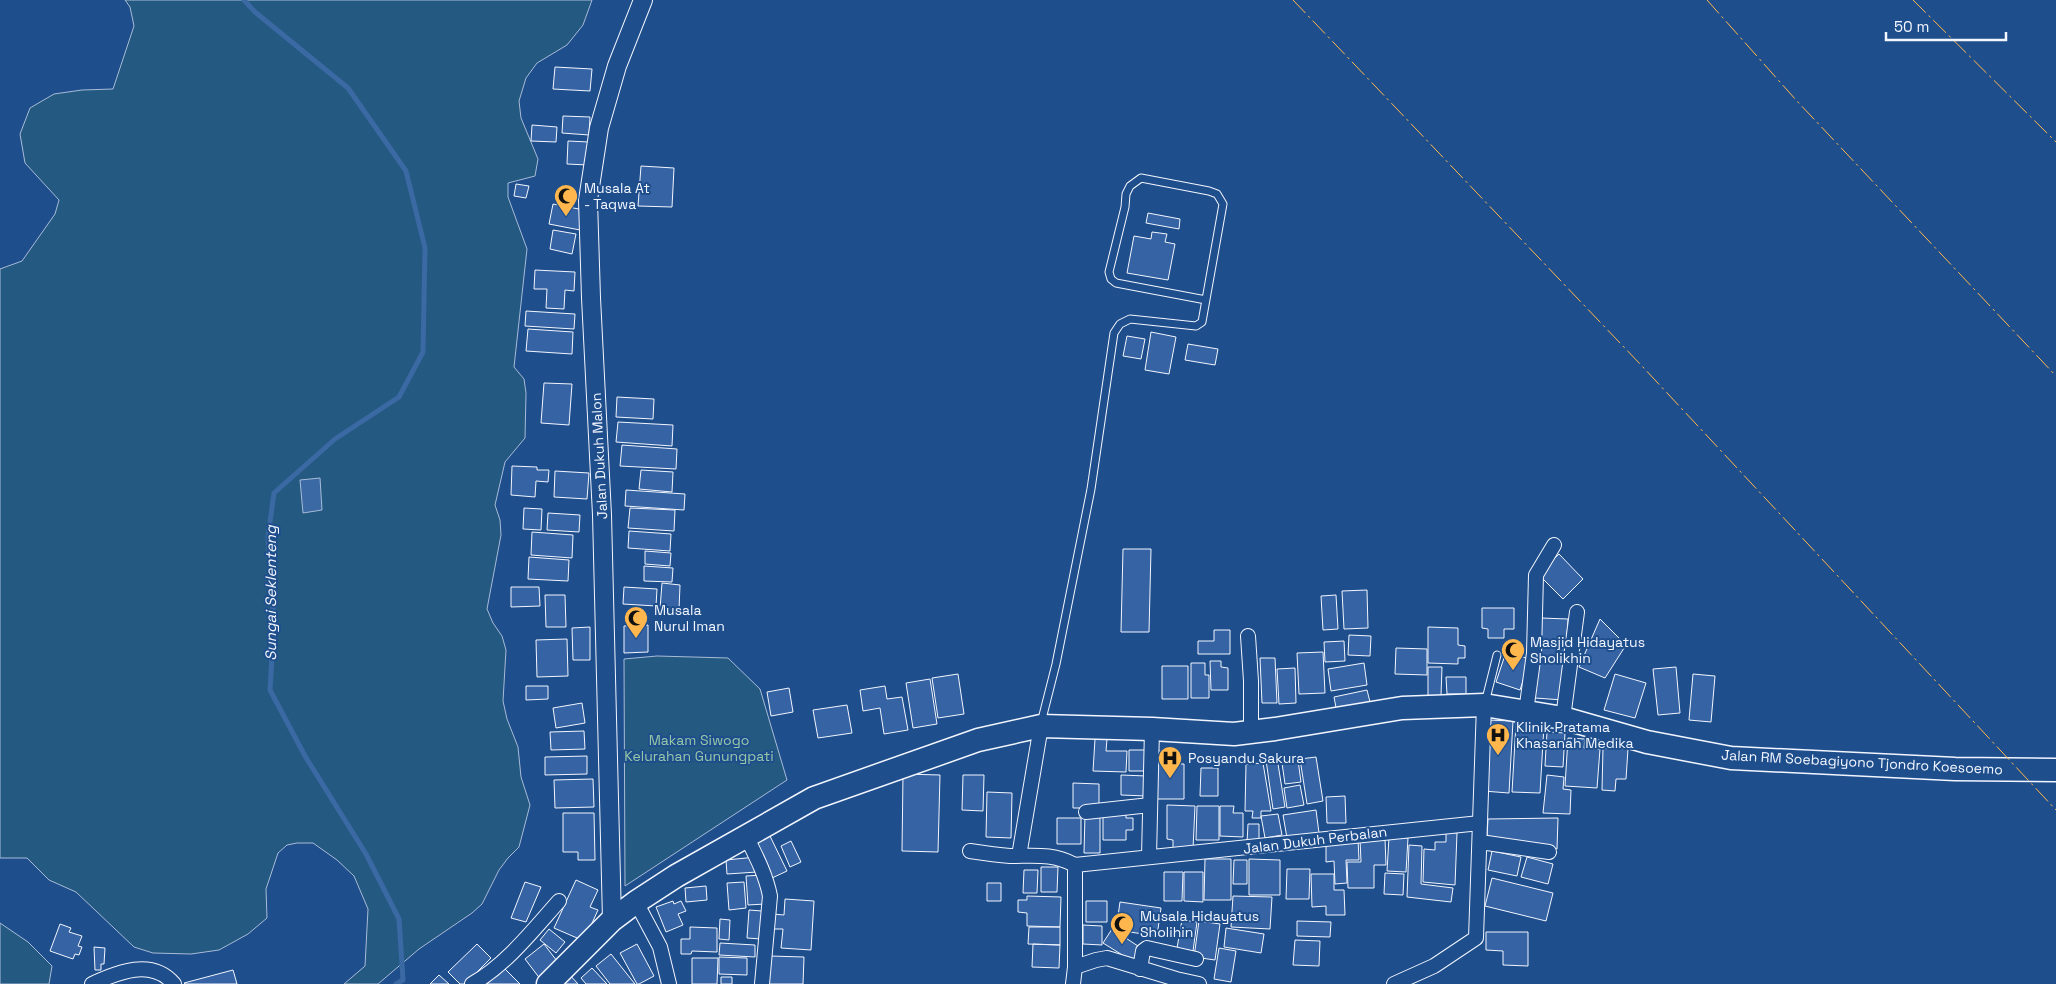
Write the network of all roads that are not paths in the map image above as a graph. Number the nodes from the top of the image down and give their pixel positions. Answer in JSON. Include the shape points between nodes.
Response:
{"nodes":[{"id":1,"x":643,"y":0,"type":"edge"},
{"id":2,"x":1206,"y":300,"type":"junction"},
{"id":3,"x":1554,"y":545,"type":"dead end"},
{"id":4,"x":1577,"y":612,"type":"dead end"},
{"id":5,"x":1248,"y":636,"type":"dead end"},
{"id":6,"x":1497,"y":655,"type":"dead end"},
{"id":7,"x":1484,"y":705,"type":"junction"},
{"id":8,"x":1526,"y":712,"type":"junction"},
{"id":9,"x":1563,"y":718,"type":"junction"},
{"id":10,"x":1041,"y":726,"type":"junction"},
{"id":11,"x":1152,"y":729,"type":"junction"},
{"id":12,"x":1251,"y":732,"type":"junction"},
{"id":13,"x":2056,"y":770,"type":"edge"},
{"id":14,"x":1150,"y":804,"type":"junction"},
{"id":15,"x":1086,"y":812,"type":"dead end"},
{"id":16,"x":1480,"y":823,"type":"junction"},
{"id":17,"x":746,"y":836,"type":"junction"},
{"id":18,"x":1480,"y":842,"type":"junction"},
{"id":19,"x":970,"y":851,"type":"dead end"},
{"id":20,"x":1549,"y":852,"type":"dead end"},
{"id":21,"x":1019,"y":856,"type":"junction"},
{"id":22,"x":1149,"y":856,"type":"junction"},
{"id":23,"x":1075,"y":865,"type":"junction"},
{"id":24,"x":559,"y":901,"type":"dead end"},
{"id":25,"x":636,"y":902,"type":"junction"},
{"id":26,"x":612,"y":920,"type":"junction"},
{"id":27,"x":1196,"y":959,"type":"dead end"},
{"id":28,"x":1076,"y":967,"type":"junction"},
{"id":29,"x":1140,"y":969,"type":"junction"},
{"id":30,"x":92,"y":984,"type":"edge"},
{"id":31,"x":174,"y":984,"type":"edge"},
{"id":32,"x":472,"y":984,"type":"edge"},
{"id":33,"x":548,"y":984,"type":"edge"},
{"id":34,"x":669,"y":984,"type":"edge"},
{"id":35,"x":762,"y":984,"type":"edge"},
{"id":36,"x":1073,"y":984,"type":"edge"},
{"id":37,"x":1200,"y":984,"type":"edge"},
{"id":38,"x":1394,"y":984,"type":"edge"}],
"edges":[{"from":1,"to":26,"type":"street","name":"Jalan Dukuh Malon","via":[[617,66],[599,128],[588,200],[602,515]]},
{"from":2,"to":2,"type":"lane","via":[[1116,283],[1111,279],[1109,272],[1126,194],[1130,186],[1141,178],[1209,191],[1217,194],[1223,204]]},
{"from":2,"to":10,"type":"lane","via":[[1202,322],[1196,326],[1130,319],[1120,324],[1114,333],[1091,489]]},
{"from":3,"to":8,"type":"street","via":[[1536,575],[1534,653]]},
{"from":4,"to":9,"type":"street"},
{"from":5,"to":12,"type":"street"},
{"from":6,"to":7,"type":"lane"},
{"from":7,"to":8,"type":"main road","name":"Jalan RM Soebagiyono Tjondro Koesoemo"},
{"from":7,"to":12,"type":"main road","name":"Jalan RM Soebagiyono Tjondro Koesoemo","via":[[1402,708]]},
{"from":7,"to":16,"type":"street"},
{"from":8,"to":9,"type":"main road","name":"Jalan RM Soebagiyono Tjondro Koesoemo"},
{"from":9,"to":13,"type":"main road","name":"Jalan RM Soebagiyono Tjondro Koesoemo","via":[[1647,742],[1731,758],[1955,769]]},
{"from":10,"to":11,"type":"main road","name":"Jalan RM Soebagiyono Tjondro Koesoemo"},
{"from":10,"to":17,"type":"main road","name":"Jalan RM Soebagiyono Tjondro Koesoemo","via":[[978,740],[814,798]]},
{"from":10,"to":21,"type":"street"},
{"from":11,"to":12,"type":"main road","name":"Jalan RM Soebagiyono Tjondro Koesoemo","via":[[1234,734]]},
{"from":11,"to":14,"type":"street"},
{"from":14,"to":15,"type":"street"},
{"from":14,"to":22,"type":"street"},
{"from":16,"to":18,"type":"street"},
{"from":16,"to":22,"type":"street","name":"Jalan Dukuh Perbalan"},
{"from":17,"to":25,"type":"main road","name":"Jalan RM Soebagiyono Tjondro Koesoemo"},
{"from":17,"to":35,"type":"street","via":[[768,884],[770,896]]},
{"from":18,"to":20,"type":"street"},
{"from":18,"to":38,"type":"street","via":[[1476,938],[1434,966]]},
{"from":19,"to":21,"type":"street"},
{"from":21,"to":23,"type":"street","via":[[1063,858]]},
{"from":22,"to":23,"type":"street","name":"Jalan Dukuh Perbalan"},
{"from":23,"to":28,"type":"street"},
{"from":24,"to":32,"type":"street","via":[[487,976]]},
{"from":25,"to":26,"type":"main road","name":"Jalan RM Soebagiyono Tjondro Koesoemo"},
{"from":25,"to":34,"type":"street","via":[[660,947]]},
{"from":26,"to":33,"type":"main road","name":"Jalan RM Soebagiyono Tjondro Koesoemo"},
{"from":27,"to":29,"type":"street","via":[[1147,948],[1143,951]]},
{"from":28,"to":29,"type":"street","via":[[1107,958]]},
{"from":28,"to":36,"type":"street"},
{"from":29,"to":37,"type":"street"},
{"from":30,"to":31,"type":"street","via":[[136,969],[151,969],[168,977]]}]}
